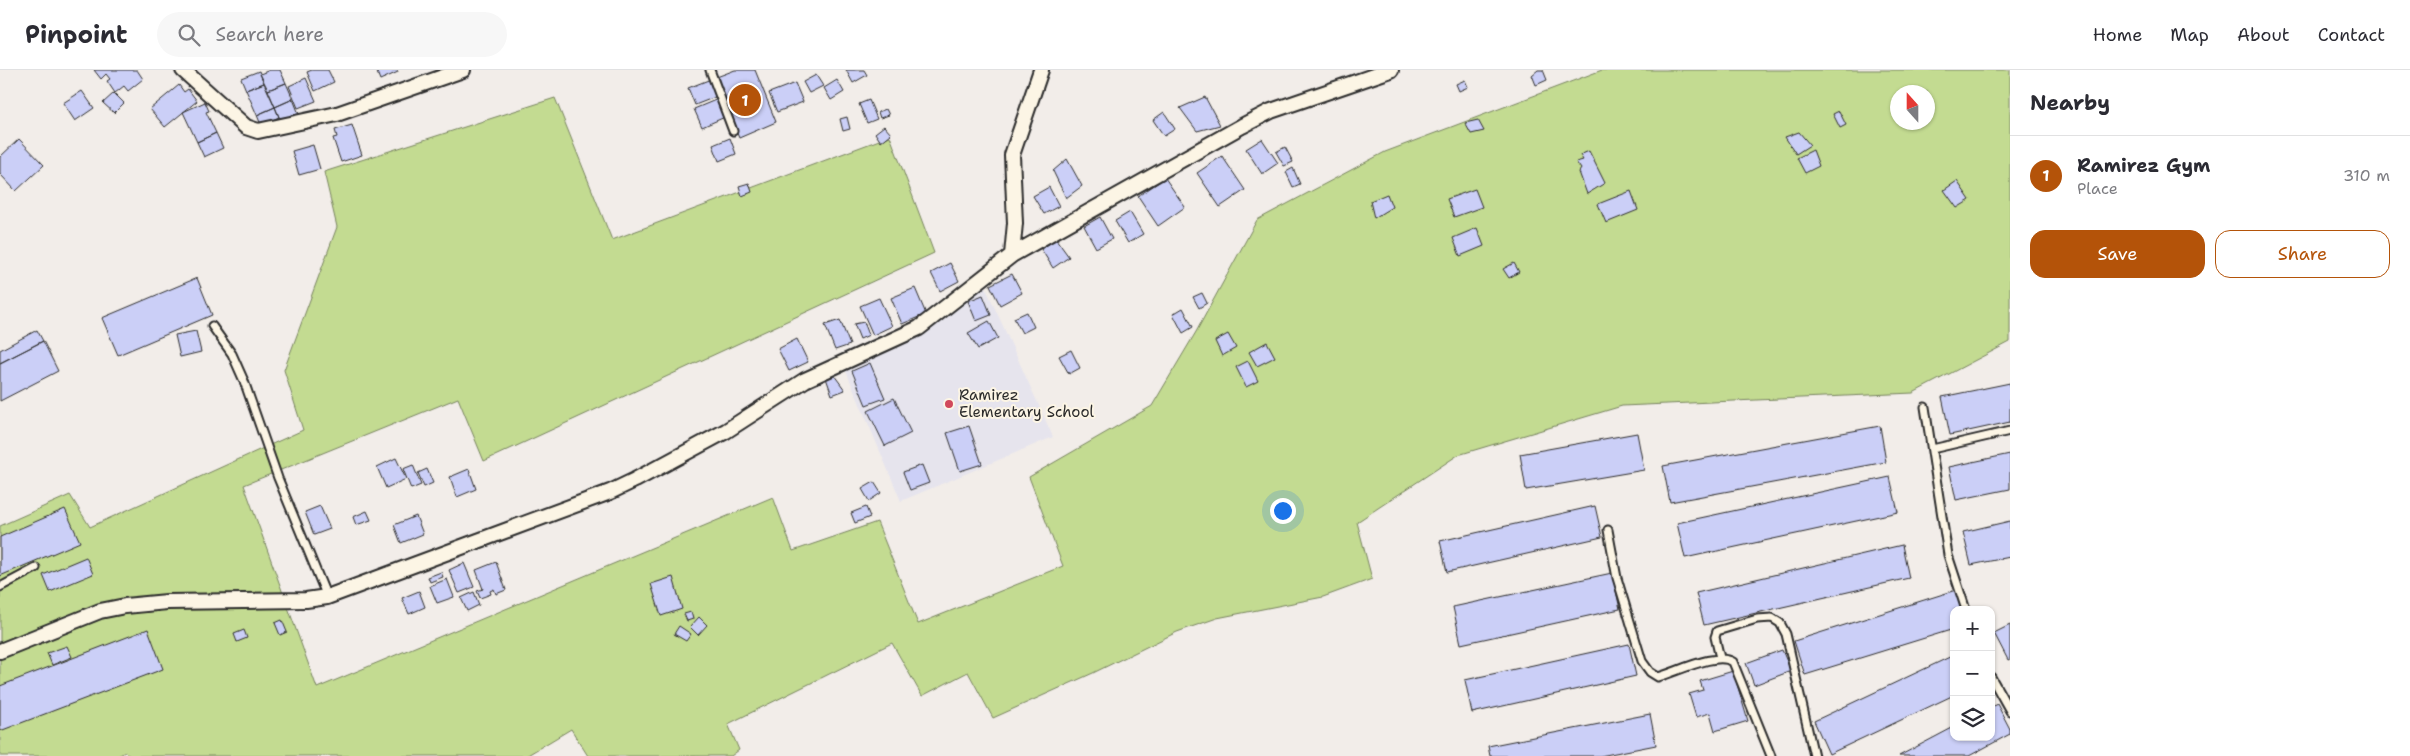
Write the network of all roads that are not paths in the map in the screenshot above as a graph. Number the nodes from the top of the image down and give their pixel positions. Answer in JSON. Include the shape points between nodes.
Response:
{"nodes":[{"id":1,"x":183,"y":70,"type":"edge"},
{"id":2,"x":463,"y":70,"type":"edge"},
{"id":3,"x":710,"y":70,"type":"edge"},
{"id":4,"x":1041,"y":70,"type":"edge"},
{"id":5,"x":1391,"y":70,"type":"edge"},
{"id":6,"x":733,"y":131,"type":"dead end"},
{"id":7,"x":1012,"y":255,"type":"junction"},
{"id":8,"x":212,"y":326,"type":"dead end"},
{"id":9,"x":1925,"y":406,"type":"dead end"},
{"id":10,"x":2010,"y":431,"type":"edge"},
{"id":11,"x":1932,"y":449,"type":"junction"},
{"id":12,"x":1608,"y":530,"type":"dead end"},
{"id":13,"x":36,"y":568,"type":"dead end"},
{"id":14,"x":0,"y":587,"type":"edge"},
{"id":15,"x":327,"y":597,"type":"junction"},
{"id":16,"x":1965,"y":606,"type":"edge"},
{"id":17,"x":0,"y":651,"type":"edge"},
{"id":18,"x":1720,"y":658,"type":"junction"},
{"id":19,"x":1995,"y":684,"type":"edge"},
{"id":20,"x":2010,"y":711,"type":"edge"},
{"id":21,"x":1771,"y":756,"type":"edge"},
{"id":22,"x":1814,"y":756,"type":"edge"}],
"edges":[{"from":1,"to":2,"type":"street","via":[[246,127],[258,131],[337,114]]},
{"from":3,"to":6,"type":"lane"},
{"from":4,"to":7,"type":"street","via":[[1012,155],[1015,223]]},
{"from":5,"to":7,"type":"street","via":[[1271,111]]},
{"from":7,"to":15,"type":"street","via":[[919,328],[805,380],[726,431],[635,480]]},
{"from":8,"to":15,"type":"lane","via":[[232,354],[244,381],[278,478]]},
{"from":9,"to":11,"type":"lane"},
{"from":10,"to":11,"type":"lane"},
{"from":11,"to":16,"type":"lane","via":[[1948,555]]},
{"from":12,"to":18,"type":"lane","via":[[1632,632],[1642,661],[1650,672],[1658,677]]},
{"from":13,"to":14,"type":"lane"},
{"from":15,"to":17,"type":"street","via":[[125,606],[100,611]]},
{"from":18,"to":21,"type":"lane","via":[[1733,662]]},
{"from":18,"to":22,"type":"lane","via":[[1715,637],[1717,631],[1757,619],[1772,618],[1780,623],[1786,634]]},
{"from":19,"to":20,"type":"lane"}]}
